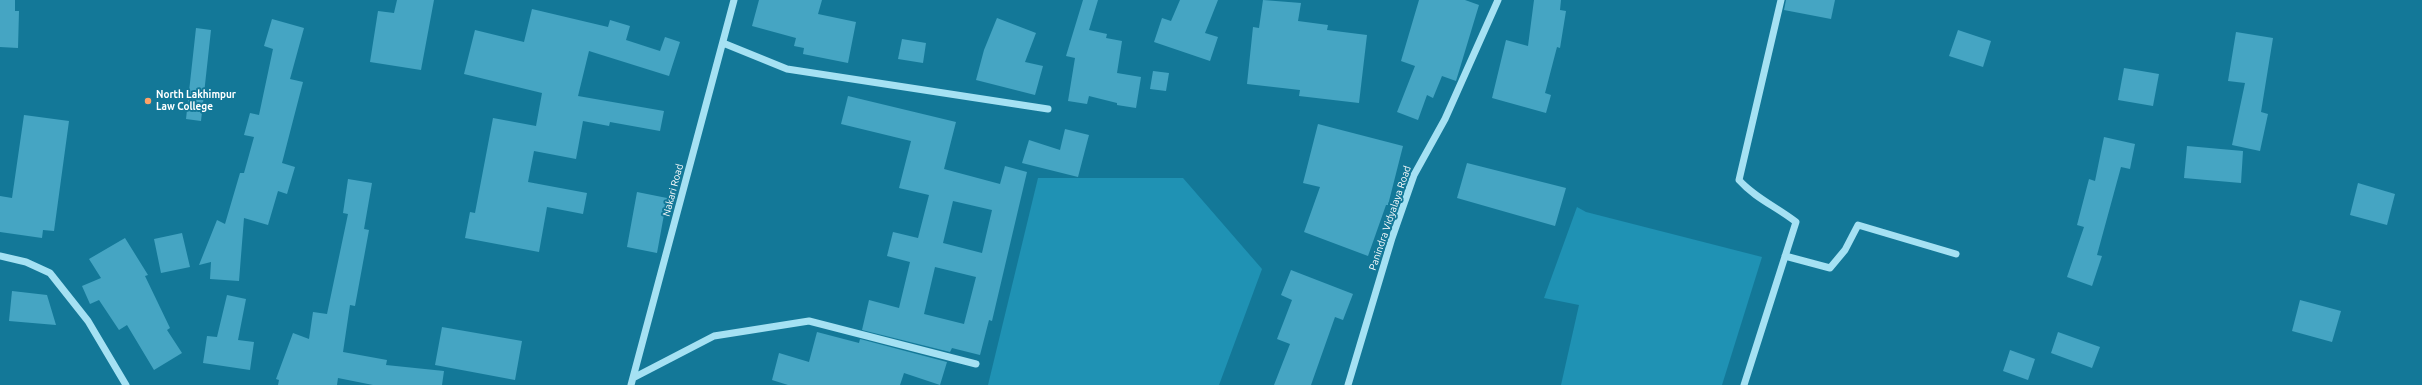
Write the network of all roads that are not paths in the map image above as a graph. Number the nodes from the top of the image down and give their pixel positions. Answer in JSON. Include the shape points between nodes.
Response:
{"nodes":[{"id":1,"x":734,"y":0,"type":"edge"},
{"id":2,"x":1498,"y":0,"type":"edge"},
{"id":3,"x":1781,"y":0,"type":"edge"},
{"id":4,"x":723,"y":43,"type":"junction"},
{"id":5,"x":1048,"y":108,"type":"dead end"},
{"id":6,"x":1956,"y":254,"type":"dead end"},
{"id":7,"x":0,"y":256,"type":"edge"},
{"id":8,"x":1785,"y":256,"type":"junction"},
{"id":9,"x":976,"y":364,"type":"dead end"},
{"id":10,"x":632,"y":381,"type":"edge"},
{"id":11,"x":126,"y":385,"type":"edge"},
{"id":12,"x":1348,"y":385,"type":"edge"},
{"id":13,"x":1744,"y":385,"type":"edge"}],
"edges":[{"from":1,"to":4,"type":"street","name":"Nakari Road"},
{"from":2,"to":12,"type":"street","name":"Panindra Vidyalaya Road","via":[[1445,119],[1414,175],[1392,238]]},
{"from":3,"to":8,"type":"street","via":[[1739,180],[1750,192],[1796,222]]},
{"from":4,"to":5,"type":"street","via":[[787,68]]},
{"from":4,"to":10,"type":"street","name":"Nakari Road"},
{"from":6,"to":8,"type":"street","via":[[1858,225],[1845,250],[1830,268]]},
{"from":7,"to":11,"type":"street","via":[[26,262],[50,273],[88,321]]},
{"from":8,"to":13,"type":"street"},
{"from":9,"to":10,"type":"street","via":[[809,321],[714,336]]}]}
